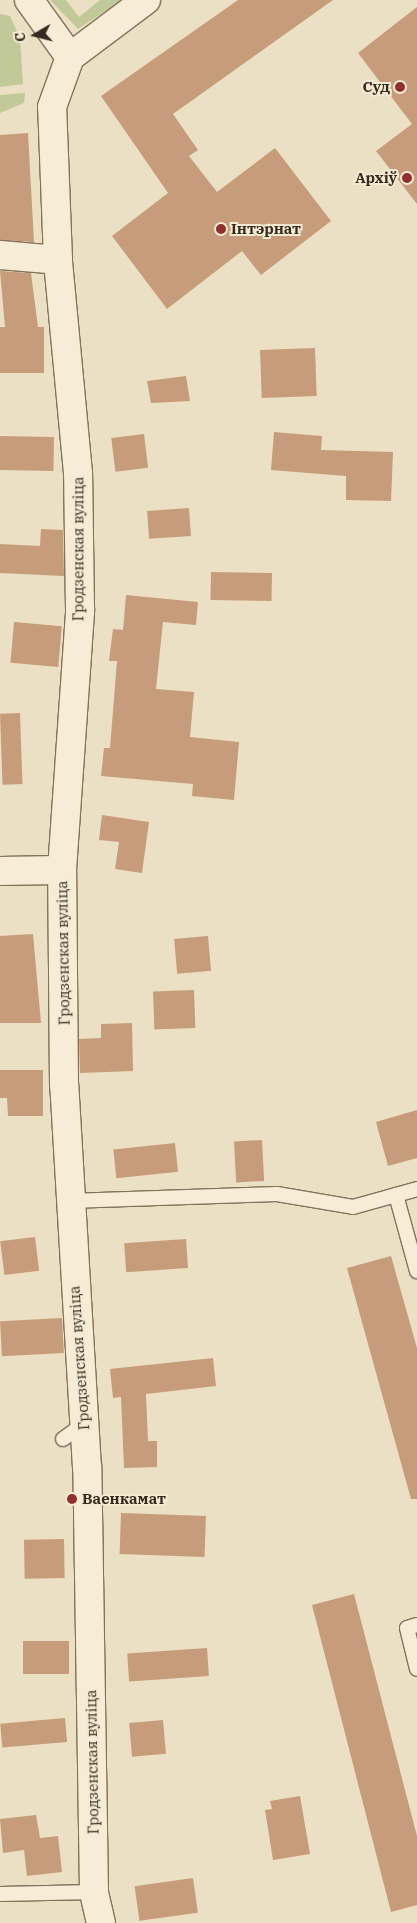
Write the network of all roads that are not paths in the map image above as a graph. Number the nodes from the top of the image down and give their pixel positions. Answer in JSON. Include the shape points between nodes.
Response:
{"nodes":[{"id":1,"x":29,"y":0,"type":"edge"},
{"id":2,"x":146,"y":0,"type":"edge"},
{"id":3,"x":70,"y":57,"type":"junction"},
{"id":4,"x":0,"y":255,"type":"edge"},
{"id":5,"x":58,"y":260,"type":"junction"},
{"id":6,"x":62,"y":870,"type":"junction"},
{"id":7,"x":0,"y":871,"type":"edge"},
{"id":8,"x":417,"y":1189,"type":"edge"},
{"id":9,"x":396,"y":1195,"type":"junction"},
{"id":10,"x":69,"y":1201,"type":"junction"},
{"id":11,"x":417,"y":1271,"type":"edge"},
{"id":12,"x":417,"y":1625,"type":"edge"},
{"id":13,"x":417,"y":1669,"type":"edge"},
{"id":14,"x":94,"y":1892,"type":"junction"},
{"id":15,"x":0,"y":1894,"type":"edge"},
{"id":16,"x":101,"y":1923,"type":"edge"}],
"edges":[{"from":1,"to":3,"type":"street"},
{"from":2,"to":3,"type":"street"},
{"from":3,"to":5,"type":"street","name":"Гродзенская вуліца","via":[[52,107]]},
{"from":4,"to":5,"type":"street"},
{"from":5,"to":6,"type":"street","name":"Гродзенская вуліца","via":[[78,473],[80,610]]},
{"from":6,"to":7,"type":"street"},
{"from":6,"to":10,"type":"street","name":"Гродзенская вуліца"},
{"from":8,"to":9,"type":"lane"},
{"from":9,"to":10,"type":"lane","via":[[353,1207],[276,1194]]},
{"from":9,"to":11,"type":"lane"},
{"from":10,"to":14,"type":"street","name":"Гродзенская вуліца","via":[[74,1431]]},
{"from":12,"to":13,"type":"lane","via":[[407,1628]]},
{"from":14,"to":15,"type":"lane"},
{"from":14,"to":16,"type":"street","name":"Гродзенская вуліца"}]}
